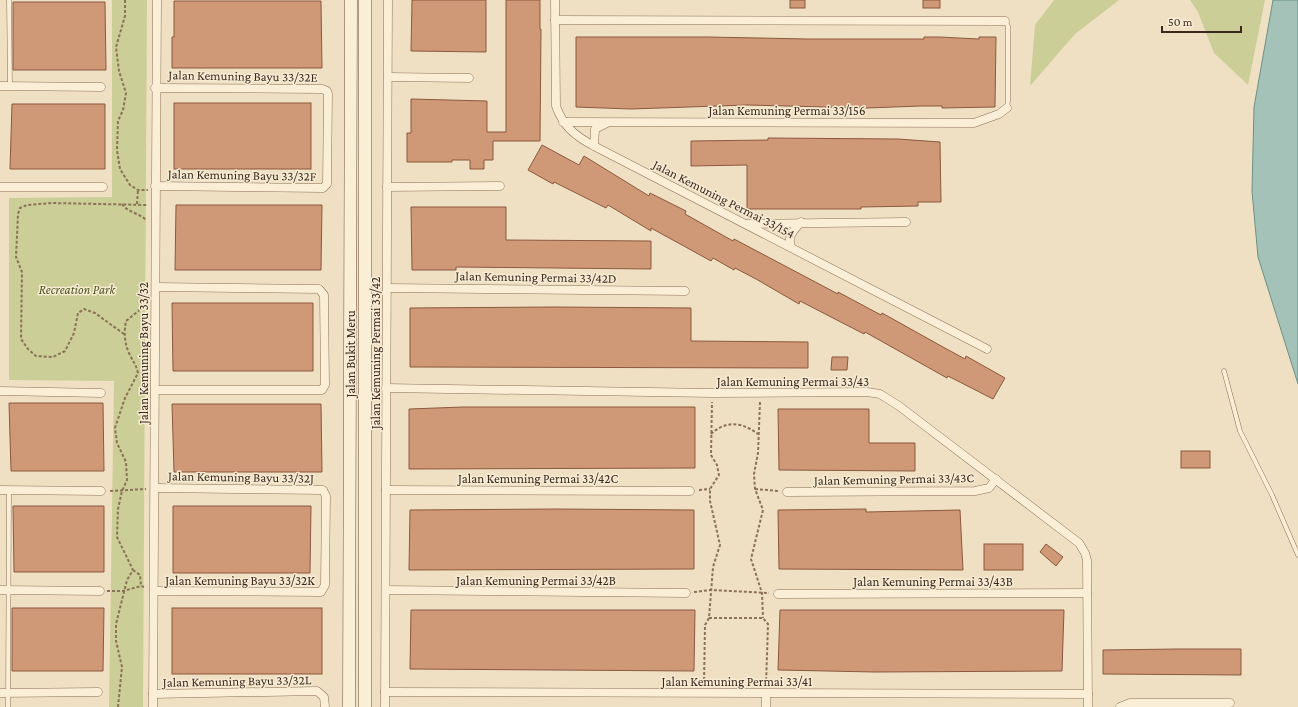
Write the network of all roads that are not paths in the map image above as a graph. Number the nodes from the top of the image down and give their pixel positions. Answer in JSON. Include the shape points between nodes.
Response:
{"nodes":[{"id":1,"x":9,"y":0,"type":"edge"},
{"id":2,"x":157,"y":0,"type":"edge"},
{"id":3,"x":351,"y":0,"type":"edge"},
{"id":4,"x":365,"y":0,"type":"edge"},
{"id":5,"x":388,"y":0,"type":"edge"},
{"id":6,"x":555,"y":0,"type":"edge"},
{"id":7,"x":556,"y":20,"type":"junction"},
{"id":8,"x":1005,"y":21,"type":"joint"},
{"id":9,"x":388,"y":77,"type":"junction"},
{"id":10,"x":469,"y":78,"type":"dead end"},
{"id":11,"x":0,"y":86,"type":"edge"},
{"id":12,"x":10,"y":86,"type":"junction"},
{"id":13,"x":101,"y":87,"type":"dead end"},
{"id":14,"x":155,"y":88,"type":"junction"},
{"id":15,"x":1007,"y":108,"type":"joint"},
{"id":16,"x":614,"y":121,"type":"junction"},
{"id":17,"x":563,"y":122,"type":"junction"},
{"id":18,"x":594,"y":146,"type":"junction"},
{"id":19,"x":327,"y":184,"type":"joint"},
{"id":20,"x":500,"y":186,"type":"dead end"},
{"id":21,"x":0,"y":187,"type":"edge"},
{"id":22,"x":103,"y":187,"type":"dead end"},
{"id":23,"x":387,"y":187,"type":"junction"},
{"id":24,"x":155,"y":188,"type":"junction"},
{"id":25,"x":801,"y":222,"type":"junction"},
{"id":26,"x":906,"y":222,"type":"dead end"},
{"id":27,"x":747,"y":224,"type":"junction"},
{"id":28,"x":791,"y":247,"type":"junction"},
{"id":29,"x":156,"y":287,"type":"junction"},
{"id":30,"x":387,"y":288,"type":"junction"},
{"id":31,"x":685,"y":291,"type":"dead end"},
{"id":32,"x":987,"y":349,"type":"dead end"},
{"id":33,"x":1224,"y":371,"type":"dead end"},
{"id":34,"x":386,"y":388,"type":"junction"},
{"id":35,"x":156,"y":390,"type":"junction"},
{"id":36,"x":0,"y":391,"type":"edge"},
{"id":37,"x":101,"y":393,"type":"dead end"},
{"id":38,"x":996,"y":479,"type":"junction"},
{"id":39,"x":155,"y":488,"type":"junction"},
{"id":40,"x":4,"y":490,"type":"edge"},
{"id":41,"x":386,"y":490,"type":"junction"},
{"id":42,"x":101,"y":491,"type":"road end"},
{"id":43,"x":690,"y":491,"type":"road end"},
{"id":44,"x":787,"y":492,"type":"road end"},
{"id":45,"x":1298,"y":555,"type":"edge"},
{"id":46,"x":324,"y":589,"type":"joint"},
{"id":47,"x":4,"y":590,"type":"edge"},
{"id":48,"x":386,"y":590,"type":"junction"},
{"id":49,"x":100,"y":591,"type":"road end"},
{"id":50,"x":154,"y":592,"type":"junction"},
{"id":51,"x":1087,"y":592,"type":"junction"},
{"id":52,"x":686,"y":593,"type":"road end"},
{"id":53,"x":778,"y":594,"type":"road end"},
{"id":54,"x":98,"y":692,"type":"dead end"},
{"id":55,"x":385,"y":692,"type":"junction"},
{"id":56,"x":4,"y":693,"type":"edge"},
{"id":57,"x":153,"y":694,"type":"junction"},
{"id":58,"x":766,"y":694,"type":"junction"},
{"id":59,"x":1088,"y":694,"type":"junction"},
{"id":60,"x":1230,"y":702,"type":"dead end"},
{"id":61,"x":8,"y":707,"type":"edge"},
{"id":62,"x":153,"y":707,"type":"edge"},
{"id":63,"x":325,"y":707,"type":"edge"},
{"id":64,"x":349,"y":707,"type":"edge"},
{"id":65,"x":365,"y":707,"type":"edge"},
{"id":66,"x":385,"y":707,"type":"edge"},
{"id":67,"x":766,"y":707,"type":"edge"},
{"id":68,"x":1088,"y":707,"type":"edge"},
{"id":69,"x":1120,"y":707,"type":"edge"}],
"edges":[{"from":1,"to":12,"type":"lane"},
{"from":2,"to":14,"type":"street","name":"Jalan Kemuning Bayu 33/32"},
{"from":3,"to":64,"type":"main road","name":"Jalan Bukit Meru"},
{"from":4,"to":65,"type":"main road","name":"Jalan Bukit Meru"},
{"from":5,"to":9,"type":"street","name":"Jalan Kemuning Permai 33/42"},
{"from":6,"to":7,"type":"street","name":"Jalan Kemuning Permai 33/154"},
{"from":7,"to":8,"type":"street"},
{"from":7,"to":17,"type":"street","name":"Jalan Kemuning Permai 33/154","via":[[556,106]]},
{"from":8,"to":15,"type":"lane","via":[[1008,26]]},
{"from":9,"to":10,"type":"street"},
{"from":9,"to":23,"type":"street","name":"Jalan Kemuning Permai 33/42"},
{"from":11,"to":12,"type":"street"},
{"from":12,"to":13,"type":"street"},
{"from":14,"to":19,"type":"street","name":"Jalan Kemuning Bayu 33/32E","via":[[327,91]]},
{"from":14,"to":24,"type":"street","name":"Jalan Kemuning Bayu 33/32"},
{"from":15,"to":16,"type":"street","name":"Jalan Kemuning Permai 33/156","via":[[999,114],[974,123]]},
{"from":16,"to":17,"type":"street","name":"Jalan Kemuning Permai 33/156"},
{"from":16,"to":18,"type":"street","via":[[595,129]]},
{"from":17,"to":18,"type":"street","name":"Jalan Kemuning Permai 33/154","via":[[572,133]]},
{"from":18,"to":27,"type":"street","name":"Jalan Kemuning Permai 33/154"},
{"from":19,"to":24,"type":"street","name":"Jalan Kemuning Bayu 33/32F","via":[[319,189]]},
{"from":20,"to":23,"type":"street"},
{"from":21,"to":22,"type":"street"},
{"from":23,"to":30,"type":"street","name":"Jalan Kemuning Permai 33/42"},
{"from":24,"to":29,"type":"street","name":"Jalan Kemuning Bayu 33/32"},
{"from":25,"to":26,"type":"street"},
{"from":25,"to":27,"type":"street"},
{"from":25,"to":28,"type":"street","via":[[792,232],[789,242]]},
{"from":27,"to":28,"type":"street","name":"Jalan Kemuning Permai 33/154"},
{"from":28,"to":32,"type":"street","name":"Jalan Kemuning Permai 33/154"},
{"from":29,"to":35,"type":"street","name":"Jalan Kemuning Bayu 33/32"},
{"from":29,"to":35,"type":"street","via":[[319,289],[324,295],[325,385],[319,390]]},
{"from":30,"to":31,"type":"street","name":"Jalan Kemuning Permai 33/42D"},
{"from":30,"to":34,"type":"street","name":"Jalan Kemuning Permai 33/42"},
{"from":33,"to":45,"type":"lane","via":[[1240,431],[1264,477]]},
{"from":34,"to":38,"type":"street","name":"Jalan Kemuning Permai 33/43","via":[[712,393],[867,392],[880,394],[899,406]]},
{"from":34,"to":41,"type":"street","name":"Jalan Kemuning Permai 33/42"},
{"from":35,"to":39,"type":"street","name":"Jalan Kemuning Bayu 33/32"},
{"from":36,"to":37,"type":"street"},
{"from":38,"to":44,"type":"street","name":"Jalan Kemuning Permai 33/43C","via":[[989,488],[975,492]]},
{"from":38,"to":51,"type":"street","name":"Jalan Kemuning Permai 33/43","via":[[1079,543],[1087,560]]},
{"from":39,"to":46,"type":"street","name":"Jalan Kemuning Bayu 33/32J","via":[[325,492]]},
{"from":39,"to":50,"type":"street","name":"Jalan Kemuning Bayu 33/32"},
{"from":40,"to":42,"type":"street"},
{"from":40,"to":47,"type":"lane"},
{"from":41,"to":43,"type":"street","name":"Jalan Kemuning Permai 33/42C"},
{"from":41,"to":48,"type":"street","name":"Jalan Kemuning Permai 33/42"},
{"from":46,"to":50,"type":"street","name":"Jalan Kemuning Bayu 33/32K","via":[[317,592]]},
{"from":47,"to":49,"type":"street"},
{"from":47,"to":56,"type":"lane"},
{"from":48,"to":52,"type":"street","name":"Jalan Kemuning Permai 33/42B"},
{"from":48,"to":55,"type":"street","name":"Jalan Kemuning Permai 33/42"},
{"from":50,"to":57,"type":"street","name":"Jalan Kemuning Bayu 33/32"},
{"from":51,"to":53,"type":"street","name":"Jalan Kemuning Permai 33/43B"},
{"from":51,"to":59,"type":"street","name":"Jalan Kemuning Permai 33/43"},
{"from":54,"to":56,"type":"street"},
{"from":55,"to":58,"type":"street","name":"Jalan Kemuning Permai 33/41"},
{"from":55,"to":66,"type":"street","name":"Jalan Kemuning Permai 33/42"},
{"from":56,"to":61,"type":"lane"},
{"from":57,"to":62,"type":"street","name":"Jalan Kemuning Bayu 33/32"},
{"from":57,"to":63,"type":"street","name":"Jalan Kemuning Bayu 33/32L","via":[[308,691],[321,693]]},
{"from":58,"to":59,"type":"street","name":"Jalan Kemuning Permai 33/41"},
{"from":58,"to":67,"type":"street"},
{"from":59,"to":68,"type":"street","name":"Jalan Kemuning Permai 33/43"},
{"from":60,"to":69,"type":"street","via":[[1130,702]]}]}
